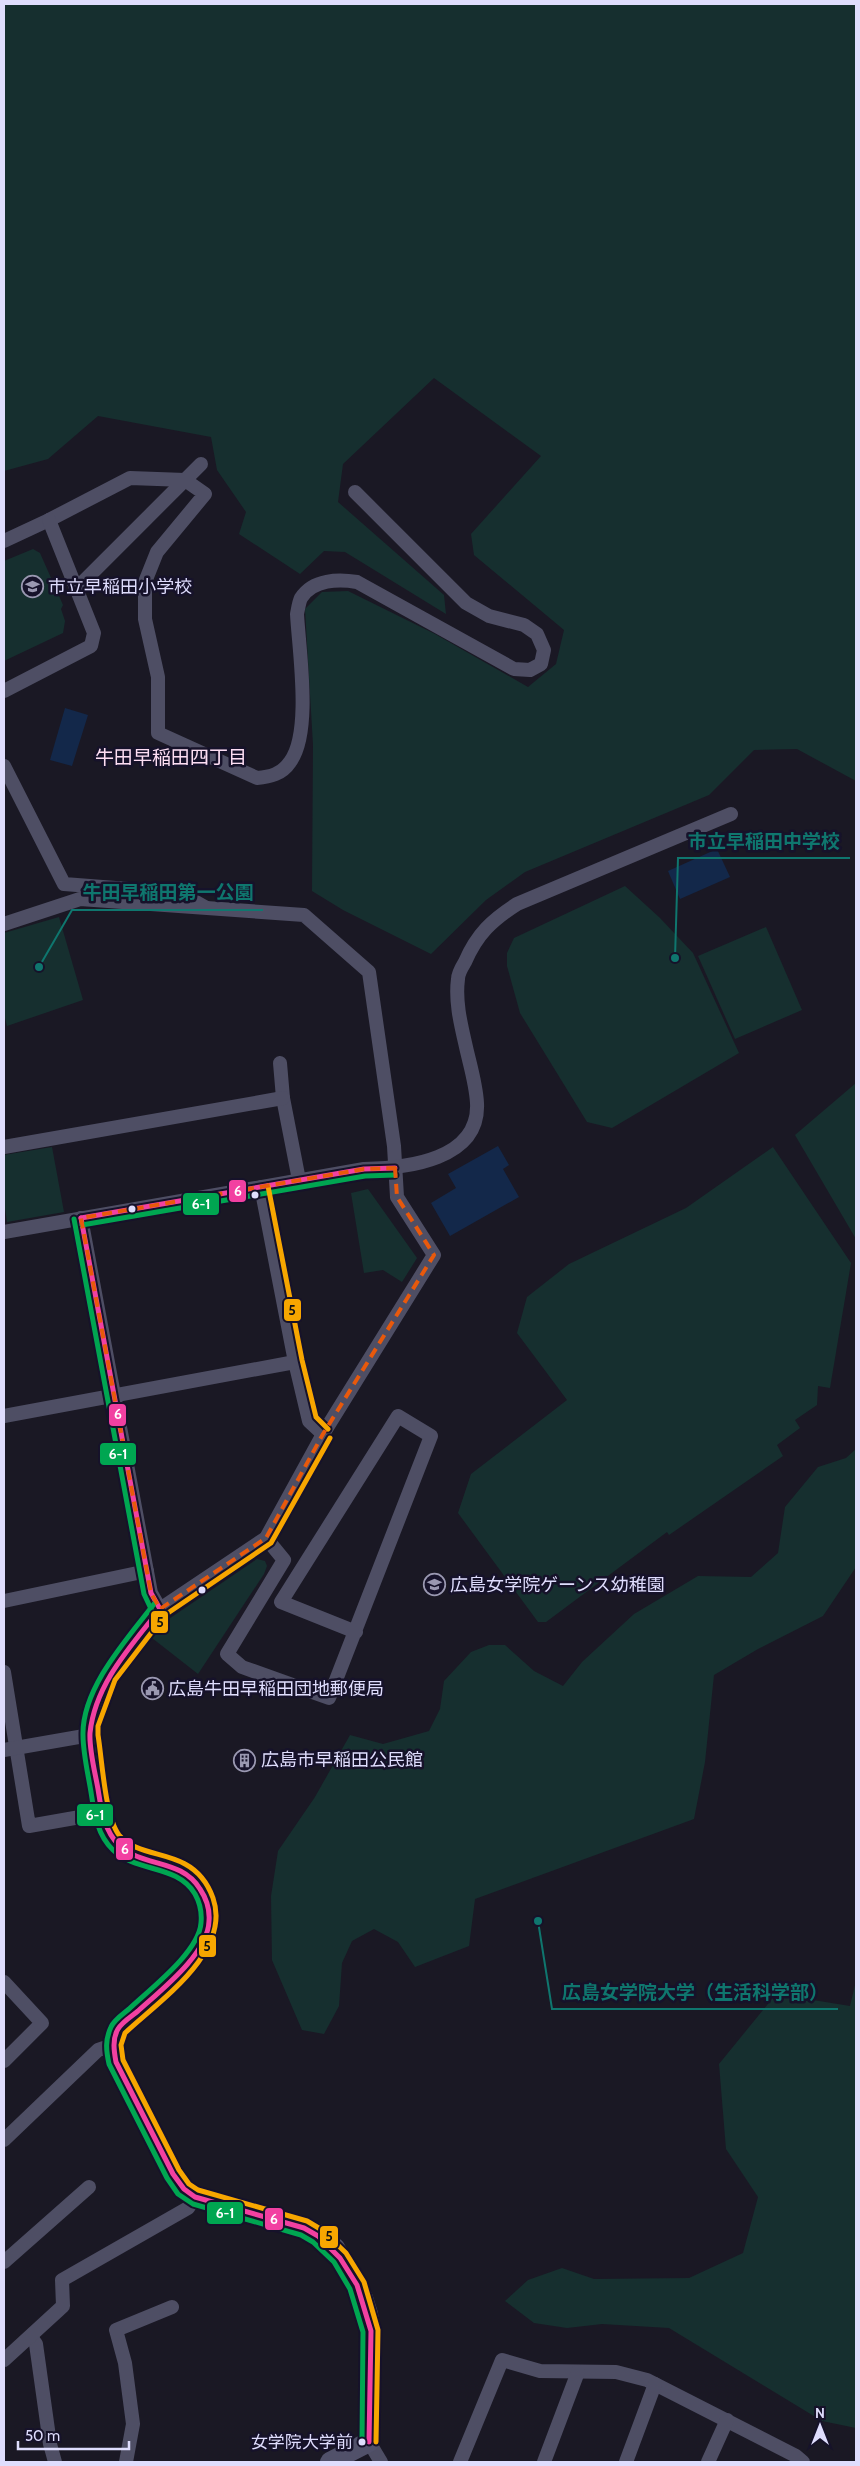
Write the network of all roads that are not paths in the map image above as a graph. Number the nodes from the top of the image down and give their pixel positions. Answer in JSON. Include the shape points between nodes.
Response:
{"nodes":[{"id":1,"x":201,"y":464,"type":"dead end"},
{"id":2,"x":185,"y":480,"type":"junction"},
{"id":3,"x":354,"y":492,"type":"dead end"},
{"id":4,"x":49,"y":520,"type":"junction"},
{"id":5,"x":4,"y":540,"type":"edge"},
{"id":6,"x":76,"y":588,"type":"junction"},
{"id":7,"x":4,"y":692,"type":"edge"},
{"id":8,"x":4,"y":766,"type":"edge"},
{"id":9,"x":731,"y":814,"type":"dead end"},
{"id":10,"x":208,"y":909,"type":"junction"},
{"id":11,"x":4,"y":924,"type":"edge"},
{"id":12,"x":280,"y":1063,"type":"dead end"},
{"id":13,"x":283,"y":1098,"type":"junction"},
{"id":14,"x":4,"y":1147,"type":"edge"},
{"id":15,"x":395,"y":1168,"type":"junction"},
{"id":16,"x":299,"y":1180,"type":"junction"},
{"id":17,"x":261,"y":1187,"type":"junction"},
{"id":18,"x":81,"y":1218,"type":"junction"},
{"id":19,"x":4,"y":1232,"type":"edge"},
{"id":20,"x":295,"y":1362,"type":"junction"},
{"id":21,"x":113,"y":1395,"type":"junction"},
{"id":22,"x":4,"y":1416,"type":"edge"},
{"id":23,"x":323,"y":1434,"type":"junction"},
{"id":24,"x":266,"y":1538,"type":"junction"},
{"id":25,"x":147,"y":1571,"type":"junction"},
{"id":26,"x":4,"y":1601,"type":"edge"},
{"id":27,"x":160,"y":1609,"type":"junction"},
{"id":28,"x":356,"y":1632,"type":"junction"},
{"id":29,"x":4,"y":1672,"type":"edge"},
{"id":30,"x":90,"y":1735,"type":"junction"},
{"id":31,"x":10,"y":1749,"type":"edge"},
{"id":32,"x":103,"y":1813,"type":"junction"},
{"id":33,"x":4,"y":1982,"type":"edge"},
{"id":34,"x":113,"y":2045,"type":"junction"},
{"id":35,"x":4,"y":2061,"type":"edge"},
{"id":36,"x":4,"y":2140,"type":"edge"},
{"id":37,"x":89,"y":2187,"type":"dead end"},
{"id":38,"x":195,"y":2197,"type":"junction"},
{"id":39,"x":4,"y":2262,"type":"edge"},
{"id":40,"x":172,"y":2307,"type":"dead end"},
{"id":41,"x":31,"y":2337,"type":"junction"},
{"id":42,"x":4,"y":2360,"type":"edge"},
{"id":43,"x":578,"y":2372,"type":"junction"},
{"id":44,"x":656,"y":2384,"type":"junction"},
{"id":45,"x":727,"y":2420,"type":"junction"},
{"id":46,"x":369,"y":2442,"type":"junction"},
{"id":47,"x":797,"y":2460,"type":"edge"},
{"id":48,"x":55,"y":2462,"type":"edge"},
{"id":49,"x":126,"y":2462,"type":"edge"},
{"id":50,"x":330,"y":2462,"type":"edge"},
{"id":51,"x":381,"y":2462,"type":"edge"},
{"id":52,"x":460,"y":2462,"type":"edge"},
{"id":53,"x":544,"y":2462,"type":"edge"},
{"id":54,"x":626,"y":2462,"type":"edge"},
{"id":55,"x":708,"y":2462,"type":"edge"}],
"edges":[{"from":1,"to":2,"type":"street"},
{"from":2,"to":3,"type":"street","via":[[205,494],[157,552],[145,582],[146,619],[158,677],[158,733],[256,778],[274,776],[290,763],[299,744],[303,715],[297,614],[301,598],[313,587],[337,579],[357,582],[514,669],[530,670],[541,664],[544,650],[538,634],[524,625],[490,616],[466,603]]},
{"from":2,"to":4,"type":"street","via":[[130,478]]},
{"from":2,"to":6,"type":"street"},
{"from":4,"to":5,"type":"street"},
{"from":4,"to":6,"type":"street"},
{"from":6,"to":7,"type":"street","via":[[94,633],[91,646]]},
{"from":8,"to":10,"type":"street","via":[[64,884],[180,893]]},
{"from":9,"to":15,"type":"street","via":[[517,904],[496,917],[473,944],[458,978],[458,1010],[477,1103],[474,1126],[461,1145],[440,1157]]},
{"from":10,"to":11,"type":"street","via":[[80,900]]},
{"from":10,"to":15,"type":"street","via":[[304,916],[369,972]]},
{"from":12,"to":13,"type":"street"},
{"from":13,"to":14,"type":"street"},
{"from":13,"to":16,"type":"street"},
{"from":15,"to":16,"type":"street"},
{"from":15,"to":23,"type":"street","via":[[397,1197],[434,1255]]},
{"from":16,"to":17,"type":"street"},
{"from":17,"to":18,"type":"street"},
{"from":17,"to":20,"type":"street"},
{"from":18,"to":19,"type":"street"},
{"from":18,"to":21,"type":"street"},
{"from":20,"to":21,"type":"street"},
{"from":20,"to":23,"type":"street","via":[[309,1421]]},
{"from":21,"to":22,"type":"street"},
{"from":21,"to":25,"type":"street"},
{"from":23,"to":24,"type":"street"},
{"from":24,"to":27,"type":"street"},
{"from":24,"to":28,"type":"street","via":[[284,1560],[226,1654],[242,1667],[329,1698]]},
{"from":25,"to":26,"type":"street"},
{"from":25,"to":27,"type":"street","via":[[151,1593]]},
{"from":27,"to":30,"type":"street","via":[[108,1676]]},
{"from":28,"to":28,"type":"street","via":[[432,1436],[398,1416],[281,1602]]},
{"from":29,"to":31,"type":"street"},
{"from":30,"to":31,"type":"street"},
{"from":30,"to":32,"type":"street"},
{"from":31,"to":32,"type":"street","via":[[30,1826]]},
{"from":32,"to":34,"type":"street","via":[[110,1836],[125,1852],[171,1865],[192,1876],[206,1900],[210,1922],[205,1940],[191,1958],[118,2029]]},
{"from":33,"to":35,"type":"street","via":[[42,2023]]},
{"from":34,"to":36,"type":"street","via":[[98,2050]]},
{"from":34,"to":38,"type":"street","via":[[116,2062],[173,2174]]},
{"from":37,"to":39,"type":"street"},
{"from":38,"to":41,"type":"street","via":[[188,2208],[62,2280],[63,2306]]},
{"from":38,"to":46,"type":"street","via":[[304,2228],[318,2234],[335,2248],[363,2298],[371,2331]]},
{"from":40,"to":49,"type":"street","via":[[116,2330],[125,2362],[133,2424]]},
{"from":41,"to":42,"type":"street"},
{"from":41,"to":48,"type":"street","via":[[36,2344]]},
{"from":43,"to":44,"type":"street","via":[[616,2372]]},
{"from":43,"to":52,"type":"street","via":[[540,2371],[502,2360]]},
{"from":43,"to":53,"type":"street"},
{"from":44,"to":45,"type":"street"},
{"from":44,"to":54,"type":"street"},
{"from":45,"to":47,"type":"street"},
{"from":45,"to":55,"type":"street"},
{"from":46,"to":50,"type":"street"},
{"from":46,"to":51,"type":"street"}]}
